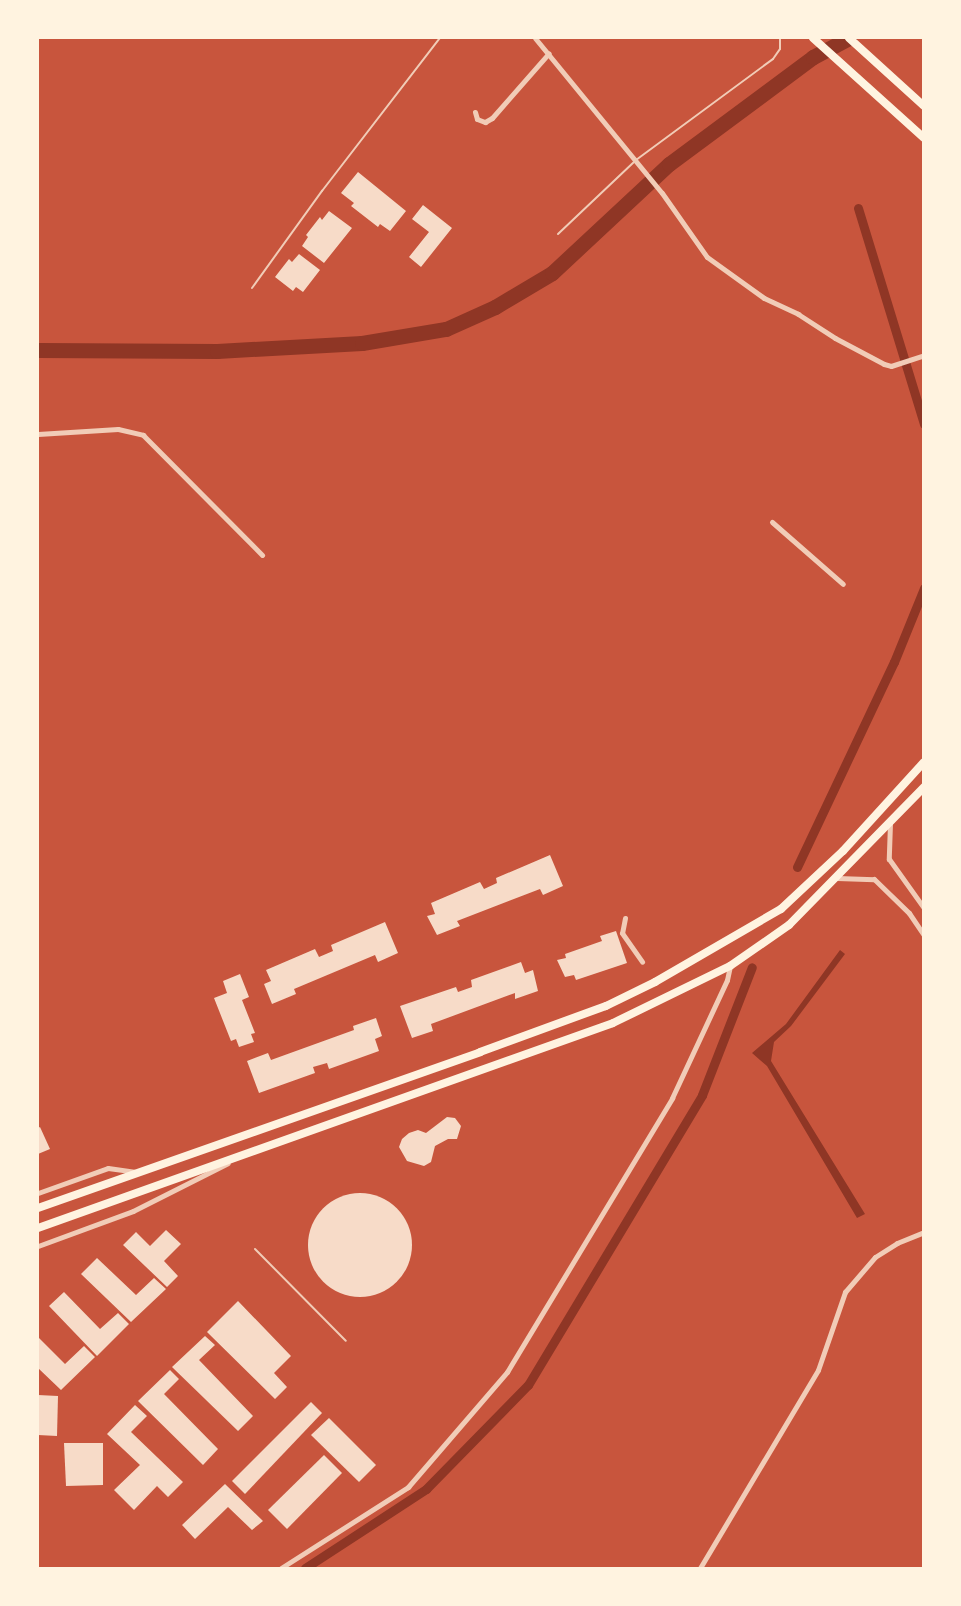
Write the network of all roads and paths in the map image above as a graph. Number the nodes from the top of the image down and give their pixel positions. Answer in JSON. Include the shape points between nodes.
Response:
{"nodes":[{"id":1,"x":440,"y":38,"type":"edge"},
{"id":2,"x":535,"y":38,"type":"edge"},
{"id":3,"x":780,"y":38,"type":"edge"},
{"id":4,"x":813,"y":38,"type":"edge"},
{"id":5,"x":849,"y":38,"type":"edge"},
{"id":6,"x":549,"y":53,"type":"junction"},
{"id":7,"x":924,"y":106,"type":"edge"},
{"id":8,"x":475,"y":112,"type":"dead end"},
{"id":9,"x":924,"y":138,"type":"edge"},
{"id":10,"x":636,"y":160,"type":"junction"},
{"id":11,"x":558,"y":234,"type":"dead end"},
{"id":12,"x":252,"y":288,"type":"dead end"},
{"id":13,"x":923,"y":356,"type":"edge"},
{"id":14,"x":38,"y":434,"type":"edge"},
{"id":15,"x":772,"y":522,"type":"dead end"},
{"id":16,"x":262,"y":555,"type":"dead end"},
{"id":17,"x":843,"y":584,"type":"dead end"},
{"id":18,"x":924,"y":762,"type":"edge"},
{"id":19,"x":924,"y":787,"type":"edge"},
{"id":20,"x":890,"y":823,"type":"junction"},
{"id":21,"x":837,"y":878,"type":"junction"},
{"id":22,"x":924,"y":908,"type":"edge"},
{"id":23,"x":625,"y":918,"type":"dead end"},
{"id":24,"x":924,"y":935,"type":"edge"},
{"id":25,"x":642,"y":962,"type":"dead end"},
{"id":26,"x":730,"y":966,"type":"junction"},
{"id":27,"x":362,"y":1093,"type":"junction"},
{"id":28,"x":368,"y":1109,"type":"junction"},
{"id":29,"x":258,"y":1148,"type":"junction"},
{"id":30,"x":140,"y":1172,"type":"junction"},
{"id":31,"x":38,"y":1193,"type":"edge"},
{"id":32,"x":38,"y":1208,"type":"edge"},
{"id":33,"x":38,"y":1228,"type":"edge"},
{"id":34,"x":924,"y":1232,"type":"edge"},
{"id":35,"x":38,"y":1246,"type":"edge"},
{"id":36,"x":255,"y":1249,"type":"dead end"},
{"id":37,"x":346,"y":1341,"type":"dead end"},
{"id":38,"x":281,"y":1569,"type":"edge"},
{"id":39,"x":700,"y":1569,"type":"edge"}],
"edges":[{"from":1,"to":12,"type":"lane"},
{"from":2,"to":6,"type":"street"},
{"from":3,"to":10,"type":"lane","via":[[780,49],[773,59]]},
{"from":4,"to":9,"type":"main road"},
{"from":5,"to":7,"type":"main road"},
{"from":6,"to":8,"type":"street","via":[[492,118],[485,122],[477,119]]},
{"from":6,"to":10,"type":"street"},
{"from":10,"to":11,"type":"lane"},
{"from":10,"to":13,"type":"street","via":[[707,257],[764,298],[891,366]]},
{"from":14,"to":16,"type":"street","via":[[118,429],[142,435]]},
{"from":15,"to":17,"type":"street"},
{"from":18,"to":27,"type":"main road","via":[[843,851],[781,909],[681,969],[606,1006]]},
{"from":19,"to":20,"type":"main road"},
{"from":20,"to":21,"type":"main road"},
{"from":20,"to":22,"type":"street","via":[[889,859]]},
{"from":21,"to":24,"type":"street","via":[[874,879],[909,913]]},
{"from":21,"to":26,"type":"main road","via":[[789,925]]},
{"from":23,"to":25,"type":"street","via":[[622,933]]},
{"from":26,"to":28,"type":"main road","via":[[613,1023]]},
{"from":26,"to":38,"type":"street","via":[[672,1098],[507,1372],[408,1486]]},
{"from":27,"to":28,"type":"main road"},
{"from":27,"to":30,"type":"main road"},
{"from":28,"to":29,"type":"main road"},
{"from":29,"to":33,"type":"main road"},
{"from":29,"to":35,"type":"street","via":[[133,1211]]},
{"from":30,"to":31,"type":"street","via":[[108,1168]]},
{"from":30,"to":32,"type":"main road"},
{"from":34,"to":39,"type":"street","via":[[875,1257],[845,1292],[818,1370]]},
{"from":36,"to":37,"type":"lane"}]}
